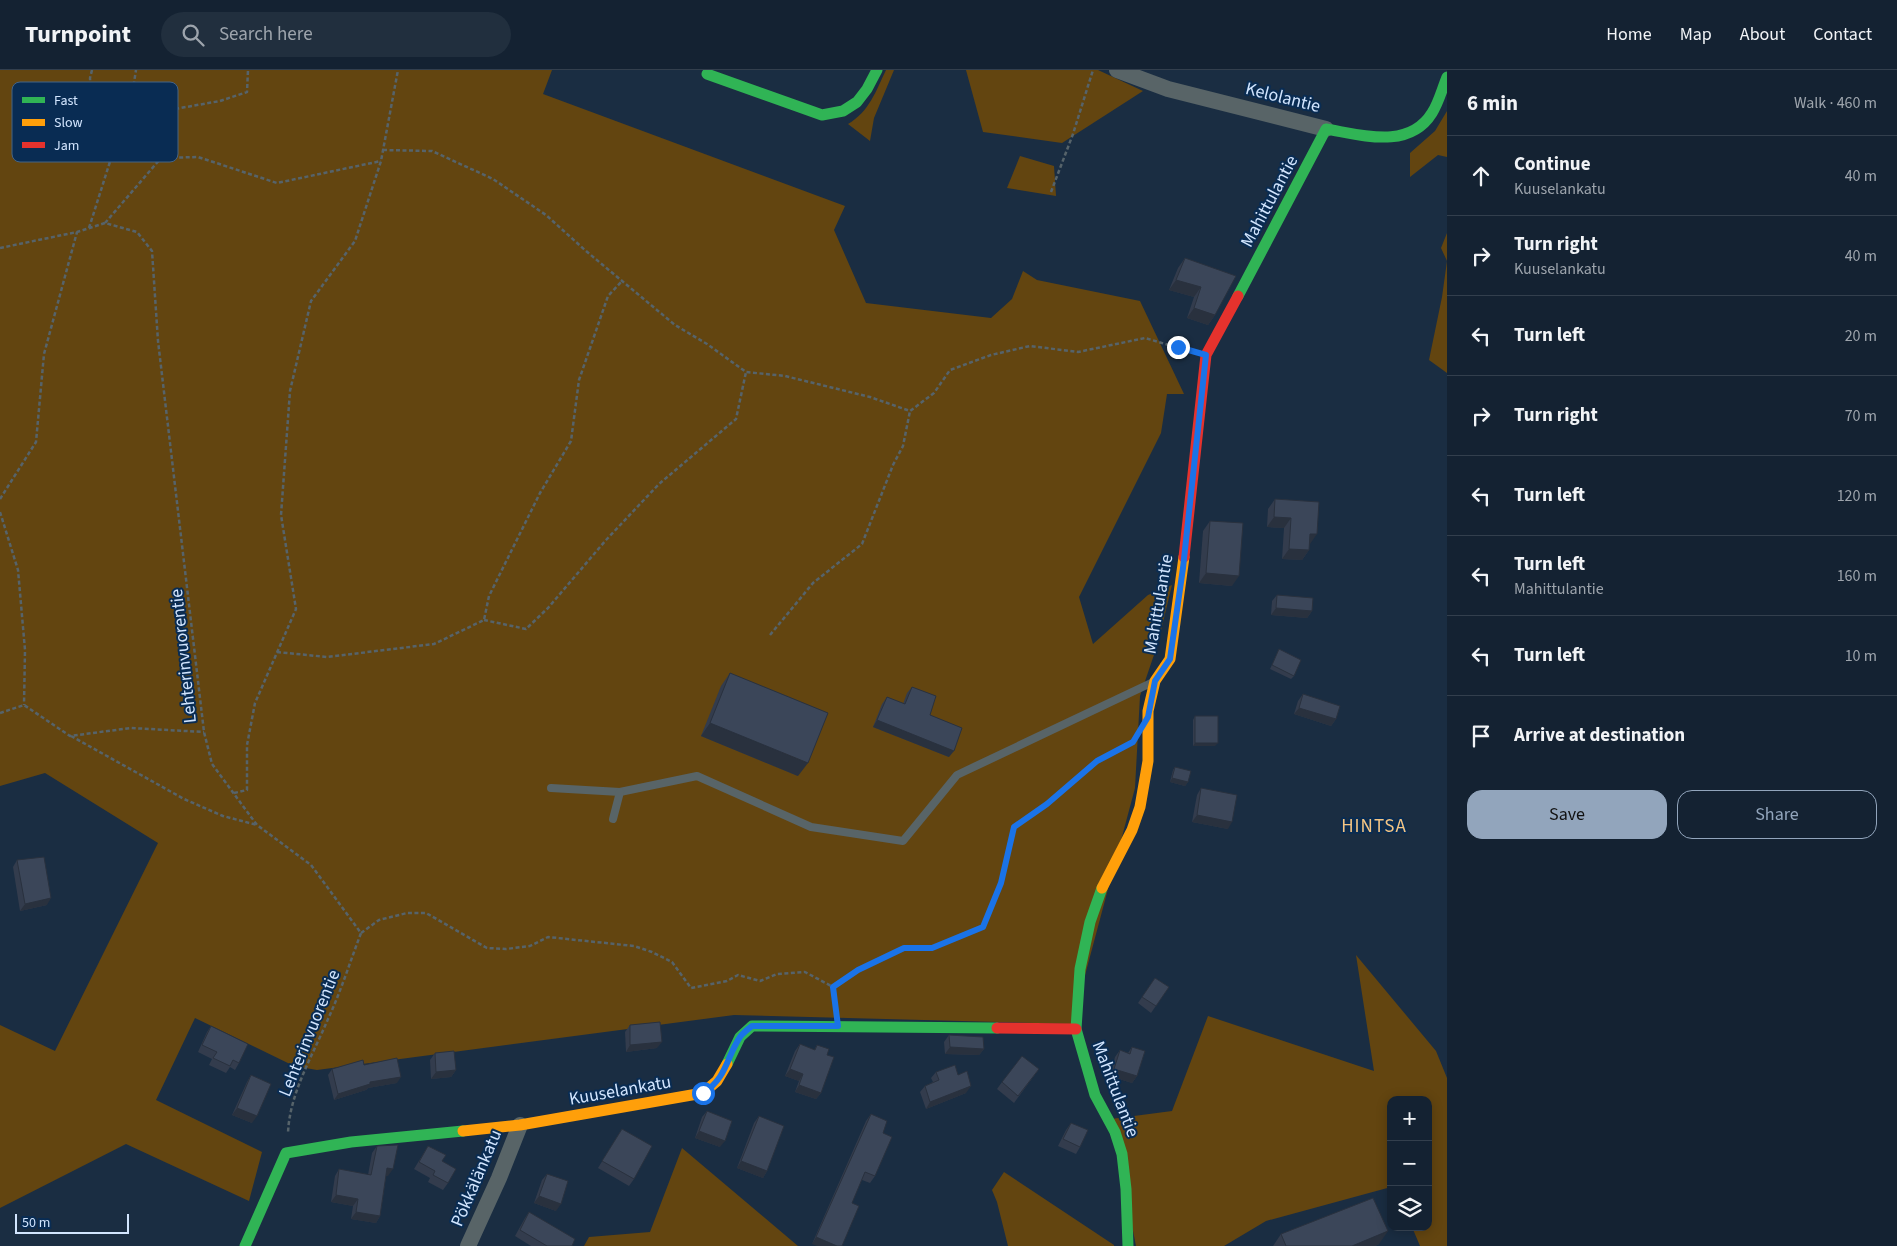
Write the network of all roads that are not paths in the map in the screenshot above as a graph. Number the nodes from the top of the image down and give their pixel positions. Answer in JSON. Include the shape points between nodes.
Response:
{"nodes":[{"id":1,"x":877,"y":70,"type":"edge"},
{"id":2,"x":1116,"y":70,"type":"edge"},
{"id":3,"x":707,"y":74,"type":"dead end"},
{"id":4,"x":1447,"y":77,"type":"edge"},
{"id":5,"x":1326,"y":128,"type":"junction"},
{"id":6,"x":1155,"y":681,"type":"junction"},
{"id":7,"x":552,"y":788,"type":"dead end"},
{"id":8,"x":620,"y":792,"type":"junction"},
{"id":9,"x":613,"y":819,"type":"dead end"},
{"id":10,"x":1076,"y":1029,"type":"junction"},
{"id":11,"x":520,"y":1126,"type":"junction"},
{"id":12,"x":245,"y":1246,"type":"edge"},
{"id":13,"x":468,"y":1246,"type":"edge"},
{"id":14,"x":1128,"y":1246,"type":"edge"}],
"edges":[{"from":1,"to":3,"type":"street","via":[[866,92],[855,104],[840,113],[822,115]]},
{"from":2,"to":5,"type":"street","name":"Kelolantie","via":[[1168,89]]},
{"from":4,"to":5,"type":"street","via":[[1431,116],[1415,132],[1390,138]]},
{"from":5,"to":6,"type":"street","name":"Mahittulantie","via":[[1206,355],[1170,659]]},
{"from":6,"to":8,"type":"lane","via":[[957,775],[903,841],[811,826],[697,776]]},
{"from":6,"to":10,"type":"street","name":"Mahittulantie","via":[[1148,712],[1148,761],[1140,807],[1132,830],[1102,886],[1090,922],[1080,969]]},
{"from":7,"to":8,"type":"lane"},
{"from":8,"to":9,"type":"lane"},
{"from":10,"to":11,"type":"street","name":"Kuuselankatu","via":[[752,1026],[740,1036],[720,1078],[703,1093]]},
{"from":10,"to":14,"type":"street","name":"Mahittulantie","via":[[1095,1095],[1115,1132],[1122,1154]]},
{"from":11,"to":12,"type":"street","name":"Kuuselankatu","via":[[351,1142],[286,1153]]},
{"from":11,"to":13,"type":"street","name":"Pökkälänkatu"}]}
